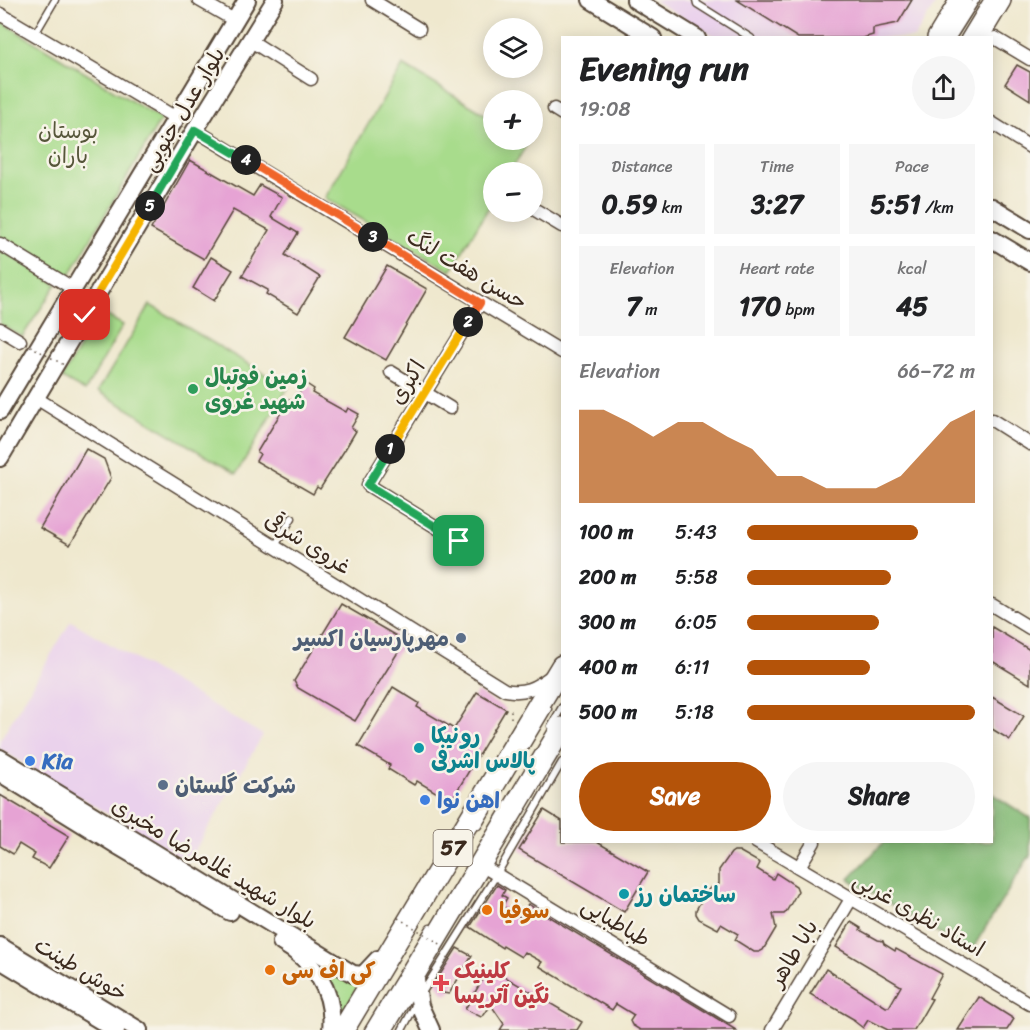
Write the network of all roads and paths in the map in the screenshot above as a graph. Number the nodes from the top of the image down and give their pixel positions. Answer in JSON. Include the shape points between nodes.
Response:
{"nodes":[{"id":1,"x":55,"y":0,"type":"edge"},
{"id":2,"x":199,"y":0,"type":"edge"},
{"id":3,"x":247,"y":0,"type":"edge"},
{"id":4,"x":275,"y":0,"type":"edge"},
{"id":5,"x":372,"y":0,"type":"edge"},
{"id":6,"x":591,"y":0,"type":"edge"},
{"id":7,"x":635,"y":0,"type":"edge"},
{"id":8,"x":696,"y":0,"type":"edge"},
{"id":9,"x":962,"y":0,"type":"edge"},
{"id":10,"x":976,"y":0,"type":"edge"},
{"id":11,"x":987,"y":0,"type":"edge"},
{"id":12,"x":1000,"y":0,"type":"edge"},
{"id":13,"x":0,"y":14,"type":"edge"},
{"id":14,"x":234,"y":20,"type":"junction"},
{"id":15,"x":419,"y":29,"type":"dead end"},
{"id":16,"x":34,"y":34,"type":"junction"},
{"id":17,"x":650,"y":36,"type":"edge"},
{"id":18,"x":695,"y":36,"type":"edge"},
{"id":19,"x":749,"y":36,"type":"edge"},
{"id":20,"x":939,"y":36,"type":"edge"},
{"id":21,"x":953,"y":36,"type":"edge"},
{"id":22,"x":965,"y":36,"type":"edge"},
{"id":23,"x":987,"y":36,"type":"edge"},
{"id":24,"x":251,"y":40,"type":"junction"},
{"id":25,"x":993,"y":41,"type":"edge"},
{"id":26,"x":1030,"y":59,"type":"edge"},
{"id":27,"x":311,"y":79,"type":"dead end"},
{"id":28,"x":176,"y":118,"type":"junction"},
{"id":29,"x":993,"y":124,"type":"edge"},
{"id":30,"x":195,"y":130,"type":"junction"},
{"id":31,"x":1030,"y":147,"type":"edge"},
{"id":32,"x":993,"y":208,"type":"edge"},
{"id":33,"x":543,"y":215,"type":"edge"},
{"id":34,"x":561,"y":225,"type":"edge"},
{"id":35,"x":1030,"y":230,"type":"edge"},
{"id":36,"x":993,"y":240,"type":"edge"},
{"id":37,"x":0,"y":244,"type":"edge"},
{"id":38,"x":1030,"y":262,"type":"edge"},
{"id":39,"x":74,"y":289,"type":"junction"},
{"id":40,"x":480,"y":303,"type":"junction"},
{"id":41,"x":0,"y":329,"type":"edge"},
{"id":42,"x":23,"y":342,"type":"joint"},
{"id":43,"x":561,"y":351,"type":"edge"},
{"id":44,"x":64,"y":365,"type":"dead end"},
{"id":45,"x":391,"y":372,"type":"dead end"},
{"id":46,"x":5,"y":390,"type":"edge"},
{"id":47,"x":425,"y":392,"type":"junction"},
{"id":48,"x":36,"y":398,"type":"junction"},
{"id":49,"x":450,"y":408,"type":"dead end"},
{"id":50,"x":0,"y":411,"type":"edge"},
{"id":51,"x":993,"y":421,"type":"edge"},
{"id":52,"x":1030,"y":444,"type":"edge"},
{"id":53,"x":0,"y":458,"type":"edge"},
{"id":54,"x":292,"y":518,"type":"dead end"},
{"id":55,"x":459,"y":541,"type":"dead end"},
{"id":56,"x":275,"y":547,"type":"junction"},
{"id":57,"x":993,"y":606,"type":"edge"},
{"id":58,"x":1030,"y":628,"type":"edge"},
{"id":59,"x":561,"y":668,"type":"edge"},
{"id":60,"x":552,"y":702,"type":"dead end"},
{"id":61,"x":561,"y":710,"type":"edge"},
{"id":62,"x":554,"y":733,"type":"edge"},
{"id":63,"x":0,"y":758,"type":"edge"},
{"id":64,"x":561,"y":763,"type":"edge"},
{"id":65,"x":0,"y":773,"type":"edge"},
{"id":66,"x":473,"y":834,"type":"dead end"},
{"id":67,"x":121,"y":841,"type":"junction"},
{"id":68,"x":758,"y":843,"type":"edge"},
{"id":69,"x":813,"y":843,"type":"edge"},
{"id":70,"x":799,"y":867,"type":"junction"},
{"id":71,"x":489,"y":869,"type":"junction"},
{"id":72,"x":851,"y":898,"type":"junction"},
{"id":73,"x":398,"y":918,"type":"dead end"},
{"id":74,"x":433,"y":923,"type":"dead end"},
{"id":75,"x":277,"y":934,"type":"junction"},
{"id":76,"x":398,"y":939,"type":"junction"},
{"id":77,"x":442,"y":945,"type":"dead end"},
{"id":78,"x":0,"y":946,"type":"edge"},
{"id":79,"x":9,"y":961,"type":"edge"},
{"id":80,"x":415,"y":973,"type":"junction"},
{"id":81,"x":419,"y":998,"type":"junction"},
{"id":82,"x":1030,"y":1004,"type":"edge"},
{"id":83,"x":729,"y":1016,"type":"dead end"},
{"id":84,"x":116,"y":1030,"type":"edge"},
{"id":85,"x":139,"y":1030,"type":"edge"},
{"id":86,"x":331,"y":1030,"type":"edge"},
{"id":87,"x":343,"y":1030,"type":"edge"},
{"id":88,"x":368,"y":1030,"type":"edge"},
{"id":89,"x":381,"y":1030,"type":"edge"},
{"id":90,"x":402,"y":1030,"type":"edge"},
{"id":91,"x":431,"y":1030,"type":"edge"},
{"id":92,"x":772,"y":1030,"type":"edge"}],
"edges":[{"from":1,"to":16,"type":"lane"},
{"from":2,"to":14,"type":"street"},
{"from":3,"to":14,"type":"main road","name":"بلوار عدل جنوبی"},
{"from":4,"to":24,"type":"main road","name":"بلوار عدل جنوبی"},
{"from":5,"to":15,"type":"street"},
{"from":6,"to":17,"type":"main road"},
{"from":7,"to":18,"type":"main road"},
{"from":8,"to":19,"type":"lane"},
{"from":9,"to":20,"type":"highway"},
{"from":10,"to":21,"type":"lane"},
{"from":11,"to":22,"type":"lane"},
{"from":12,"to":23,"type":"highway"},
{"from":13,"to":16,"type":"street"},
{"from":14,"to":28,"type":"main road","name":"بلوار عدل جنوبی"},
{"from":16,"to":28,"type":"street"},
{"from":24,"to":27,"type":"street"},
{"from":24,"to":30,"type":"main road","name":"بلوار عدل جنوبی"},
{"from":25,"to":26,"type":"street"},
{"from":28,"to":39,"type":"main road","name":"بلوار عدل جنوبی"},
{"from":29,"to":31,"type":"street"},
{"from":30,"to":40,"type":"street","name":"حسن هفت لنگ"},
{"from":30,"to":48,"type":"main road","name":"بلوار عدل جنوبی"},
{"from":32,"to":35,"type":"main road"},
{"from":33,"to":34,"type":"street"},
{"from":36,"to":38,"type":"main road"},
{"from":37,"to":39,"type":"street"},
{"from":39,"to":46,"type":"main road","name":"بلوار عدل جنوبی"},
{"from":40,"to":43,"type":"street","name":"حسن هفت لنگ"},
{"from":40,"to":47,"type":"street","name":"اکبری"},
{"from":41,"to":42,"type":"street"},
{"from":42,"to":44,"type":"path","bridge":true},
{"from":45,"to":47,"type":"street"},
{"from":46,"to":50,"type":"main road","name":"بلوار عدل جنوبی"},
{"from":47,"to":49,"type":"street"},
{"from":47,"to":55,"type":"street","name":"اکبری","via":[[368,485]]},
{"from":48,"to":53,"type":"main road","name":"بلوار عدل جنوبی"},
{"from":48,"to":56,"type":"street","name":"غروی شرقی"},
{"from":51,"to":52,"type":"street"},
{"from":54,"to":56,"type":"lane"},
{"from":56,"to":59,"type":"street","name":"غروی شرقی","via":[[506,690],[528,691]]},
{"from":57,"to":58,"type":"street"},
{"from":59,"to":76,"type":"highway","number":"57"},
{"from":60,"to":66,"type":"lane"},
{"from":61,"to":62,"type":"lane"},
{"from":62,"to":71,"type":"highway","number":"57"},
{"from":63,"to":67,"type":"main road","name":"بلوار شهید غلامرضا مخبری"},
{"from":64,"to":71,"type":"lane"},
{"from":65,"to":67,"type":"main road","name":"بلوار شهید غلامرضا مخبری"},
{"from":67,"to":75,"type":"main road","name":"بلوار شهید غلامرضا مخبری"},
{"from":68,"to":70,"type":"street","name":"استاد نظری غربی"},
{"from":69,"to":70,"type":"street"},
{"from":70,"to":72,"type":"street","name":"استاد نظری غربی"},
{"from":71,"to":80,"type":"highway","number":"57"},
{"from":71,"to":81,"type":"lane"},
{"from":71,"to":83,"type":"street","name":"طباطبایی"},
{"from":72,"to":82,"type":"street","name":"استاد نظری غربی"},
{"from":72,"to":92,"type":"street","name":"بابا طاهر"},
{"from":73,"to":77,"type":"path","bridge":true},
{"from":74,"to":88,"type":"lane"},
{"from":75,"to":76,"type":"main road","name":"بلوار شهید غلامرضا مخبری","via":[[360,976]]},
{"from":75,"to":86,"type":"main road","name":"بلوار شهید غلامرضا مخبری","via":[[323,982],[331,1004]]},
{"from":76,"to":87,"type":"highway","number":"57"},
{"from":78,"to":79,"type":"main road","name":"خوش طینت"},
{"from":79,"to":84,"type":"main road","name":"خوش طینت"},
{"from":79,"to":85,"type":"main road","name":"خوش طینت"},
{"from":80,"to":81,"type":"main road"},
{"from":80,"to":89,"type":"highway","number":"57"},
{"from":81,"to":90,"type":"lane"},
{"from":81,"to":91,"type":"main road"}]}
